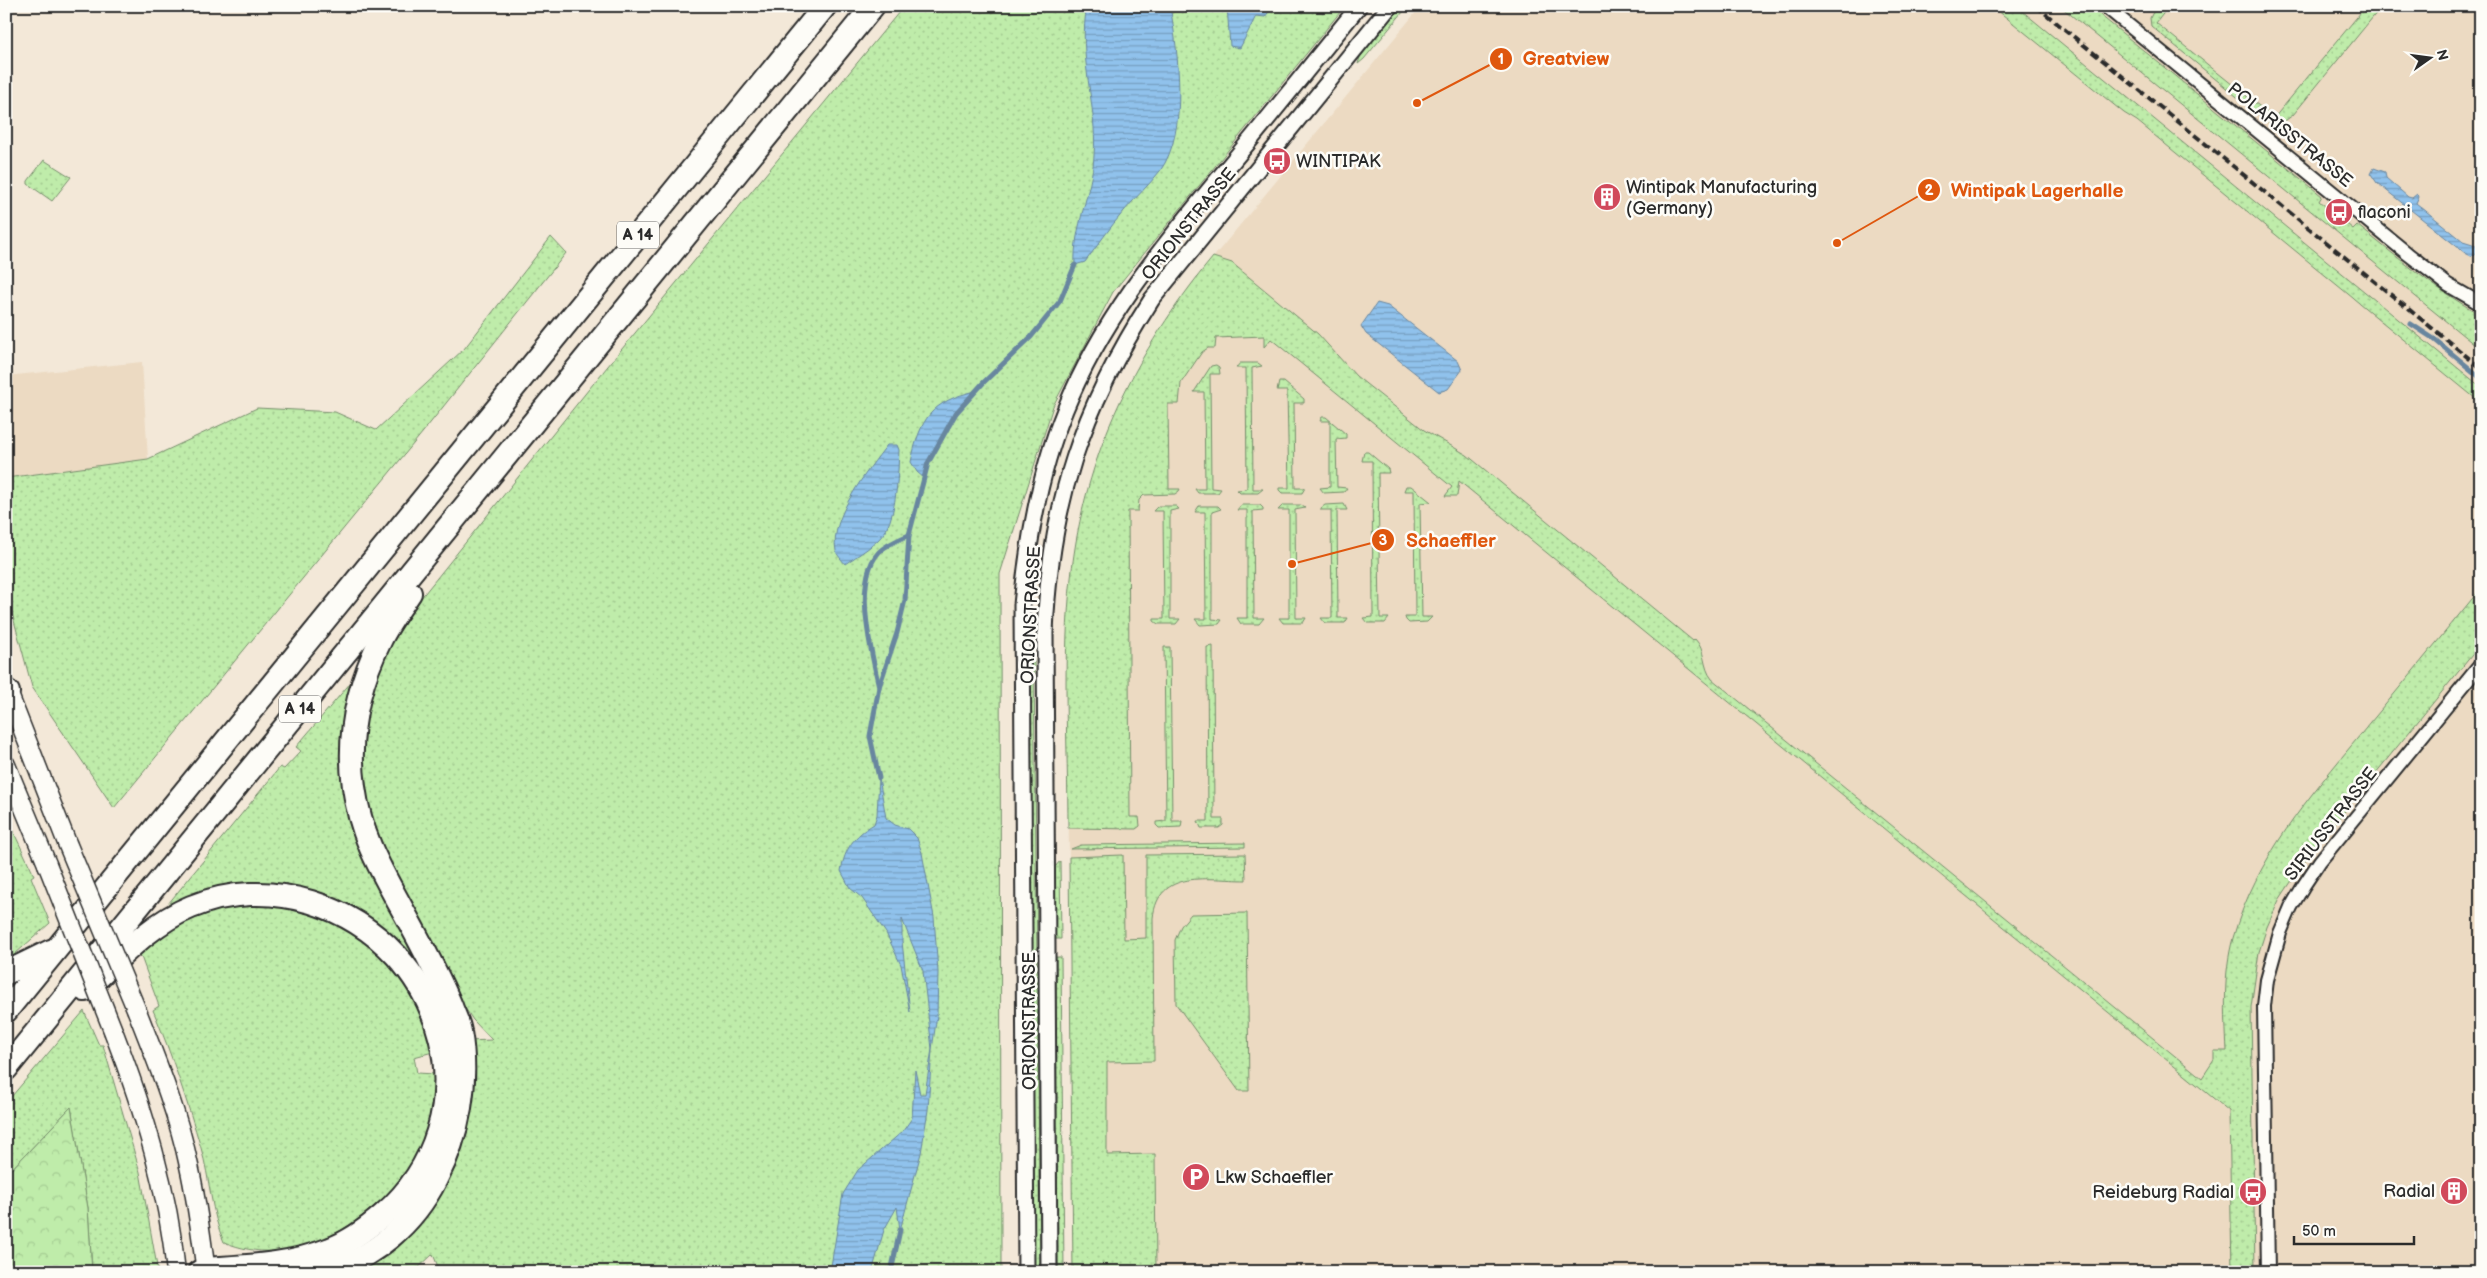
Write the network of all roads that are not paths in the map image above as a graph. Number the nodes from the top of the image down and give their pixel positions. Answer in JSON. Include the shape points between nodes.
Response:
{"nodes":[{"id":1,"x":825,"y":6,"type":"edge"},
{"id":2,"x":872,"y":6,"type":"edge"},
{"id":3,"x":1359,"y":6,"type":"edge"},
{"id":4,"x":1390,"y":6,"type":"edge"},
{"id":5,"x":2105,"y":6,"type":"edge"},
{"id":6,"x":2481,"y":304,"type":"edge"},
{"id":7,"x":467,"y":504,"type":"junction"},
{"id":8,"x":2481,"y":664,"type":"edge"},
{"id":9,"x":7,"y":691,"type":"edge"},
{"id":10,"x":6,"y":765,"type":"edge"},
{"id":11,"x":58,"y":947,"type":"junction"},
{"id":12,"x":6,"y":974,"type":"edge"},
{"id":13,"x":6,"y":1011,"type":"edge"},
{"id":14,"x":29,"y":1041,"type":"junction"},
{"id":15,"x":6,"y":1068,"type":"edge"},
{"id":16,"x":203,"y":1271,"type":"edge"},
{"id":17,"x":176,"y":1272,"type":"edge"},
{"id":18,"x":326,"y":1272,"type":"edge"},
{"id":19,"x":1026,"y":1272,"type":"edge"},
{"id":20,"x":1049,"y":1272,"type":"edge"},
{"id":21,"x":2268,"y":1272,"type":"edge"}],
"edges":[{"from":1,"to":11,"type":"highway","number":"A 14"},
{"from":2,"to":7,"type":"highway","number":"A 14"},
{"from":3,"to":19,"type":"street","name":"ORIONSTRASSE","via":[[1147,265],[1100,338],[1064,411],[1050,453],[1024,577],[1021,622]]},
{"from":4,"to":20,"type":"street","name":"ORIONSTRASSE","via":[[1152,299],[1100,390],[1074,455],[1056,520],[1045,633]]},
{"from":5,"to":6,"type":"street","name":"POLARISSTRASSE","via":[[2416,260],[2448,285]]},
{"from":7,"to":14,"type":"highway","number":"A 14"},
{"from":7,"to":18,"type":"highway","via":[[381,639],[357,706],[350,746],[363,832],[436,973],[460,1031],[463,1066],[456,1133],[428,1196],[409,1222],[381,1245],[343,1267]]},
{"from":8,"to":21,"type":"street","name":"SIRIUSSTRASSE","via":[[2320,861],[2291,907],[2280,933],[2264,1006]]},
{"from":9,"to":16,"type":"main road","bridge":true,"via":[[174,1109],[189,1165]]},
{"from":10,"to":17,"type":"main road","bridge":true,"via":[[145,1117],[172,1232]]},
{"from":11,"to":12,"type":"highway"},
{"from":11,"to":13,"type":"highway","number":"A 14"},
{"from":14,"to":15,"type":"highway","number":"A 14"},
{"from":14,"to":16,"type":"highway","via":[[156,926],[173,915],[210,900],[242,894],[299,898],[356,920],[398,956],[416,979],[430,1005],[440,1035],[445,1069],[442,1117],[433,1148],[409,1189],[382,1216],[331,1249],[275,1264]]}]}
